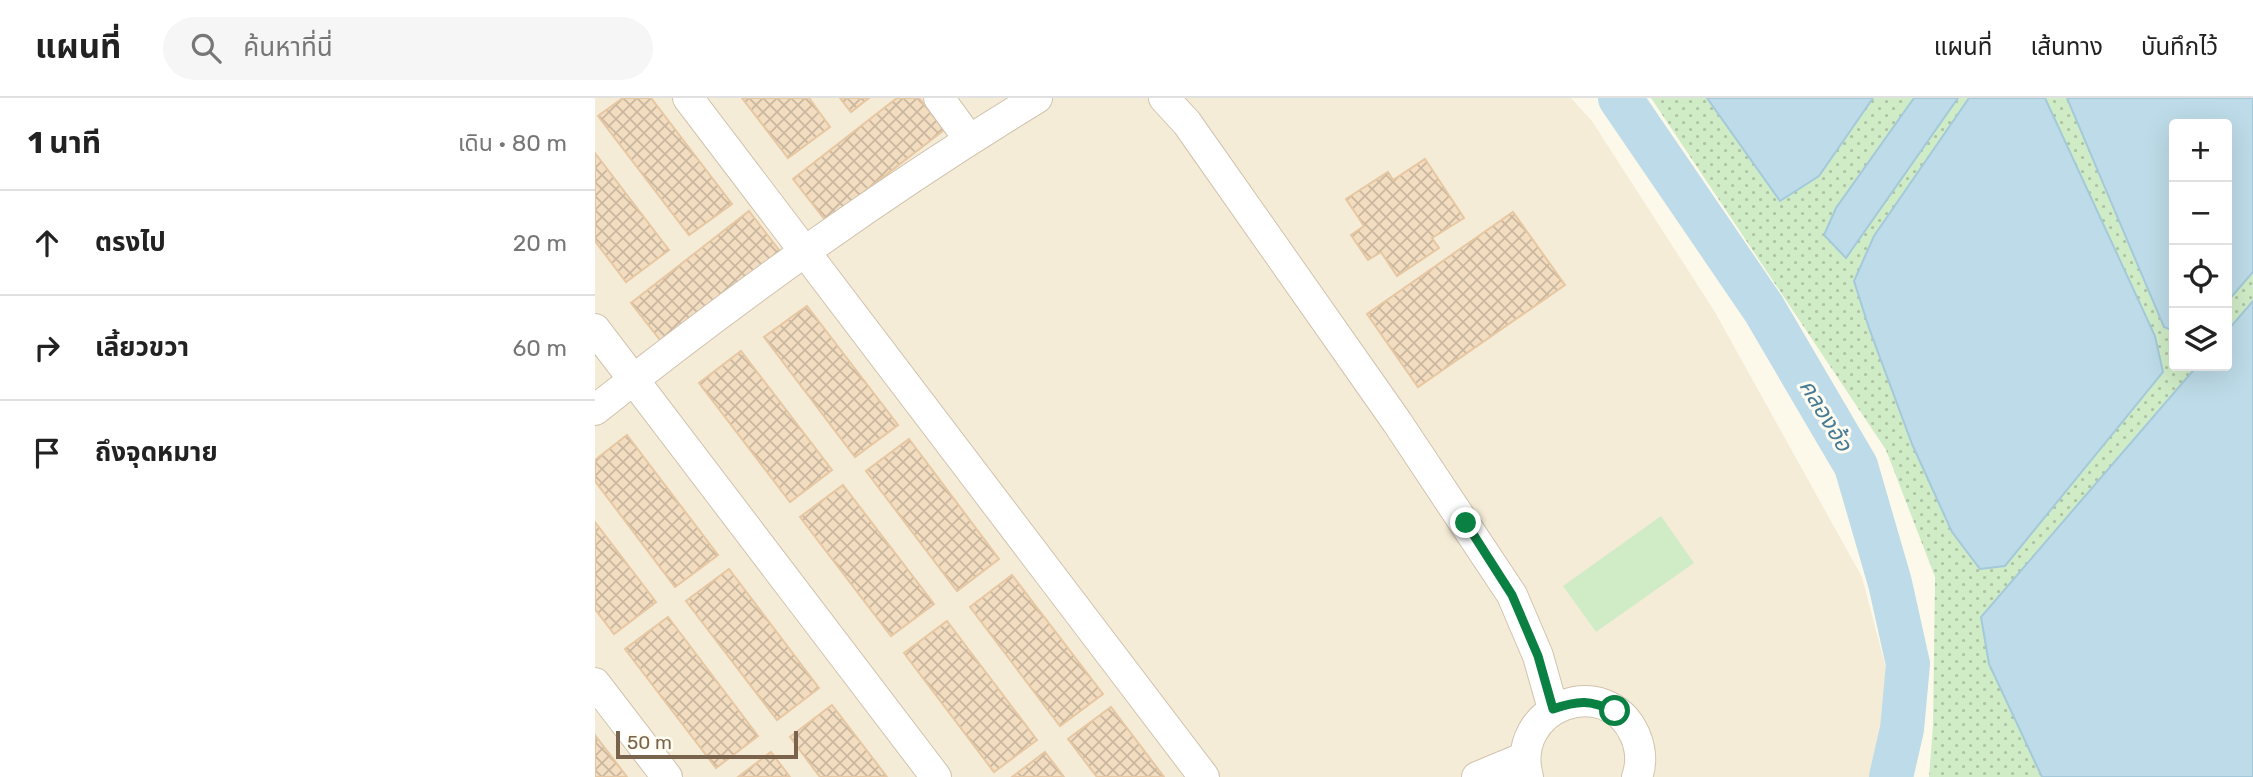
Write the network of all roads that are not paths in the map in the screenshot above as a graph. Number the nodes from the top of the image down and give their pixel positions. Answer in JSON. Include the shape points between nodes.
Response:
{"nodes":[{"id":1,"x":688,"y":98,"type":"edge"},
{"id":2,"x":939,"y":98,"type":"edge"},
{"id":3,"x":1037,"y":98,"type":"edge"},
{"id":4,"x":1164,"y":98,"type":"edge"},
{"id":5,"x":969,"y":139,"type":"junction"},
{"id":6,"x":806,"y":252,"type":"junction"},
{"id":7,"x":595,"y":329,"type":"edge"},
{"id":8,"x":633,"y":380,"type":"junction"},
{"id":9,"x":595,"y":410,"type":"edge"},
{"id":10,"x":595,"y":683,"type":"edge"},
{"id":11,"x":1553,"y":709,"type":"junction"},
{"id":12,"x":1527,"y":767,"type":"edge"},
{"id":13,"x":667,"y":777,"type":"edge"},
{"id":14,"x":936,"y":777,"type":"edge"},
{"id":15,"x":1204,"y":777,"type":"edge"},
{"id":16,"x":1477,"y":777,"type":"edge"},
{"id":17,"x":1637,"y":777,"type":"edge"}],
"edges":[{"from":1,"to":6,"type":"street"},
{"from":2,"to":5,"type":"street"},
{"from":3,"to":5,"type":"street"},
{"from":4,"to":11,"type":"street","via":[[1187,123],[1506,584],[1538,656]]},
{"from":5,"to":6,"type":"street"},
{"from":6,"to":8,"type":"street"},
{"from":6,"to":15,"type":"street"},
{"from":7,"to":8,"type":"street"},
{"from":8,"to":9,"type":"street"},
{"from":8,"to":14,"type":"street"},
{"from":10,"to":13,"type":"street"},
{"from":11,"to":12,"type":"street","via":[[1529,738]]},
{"from":11,"to":17,"type":"street","via":[[1595,702],[1615,711],[1631,726],[1640,746]]},
{"from":12,"to":16,"type":"street"}]}
